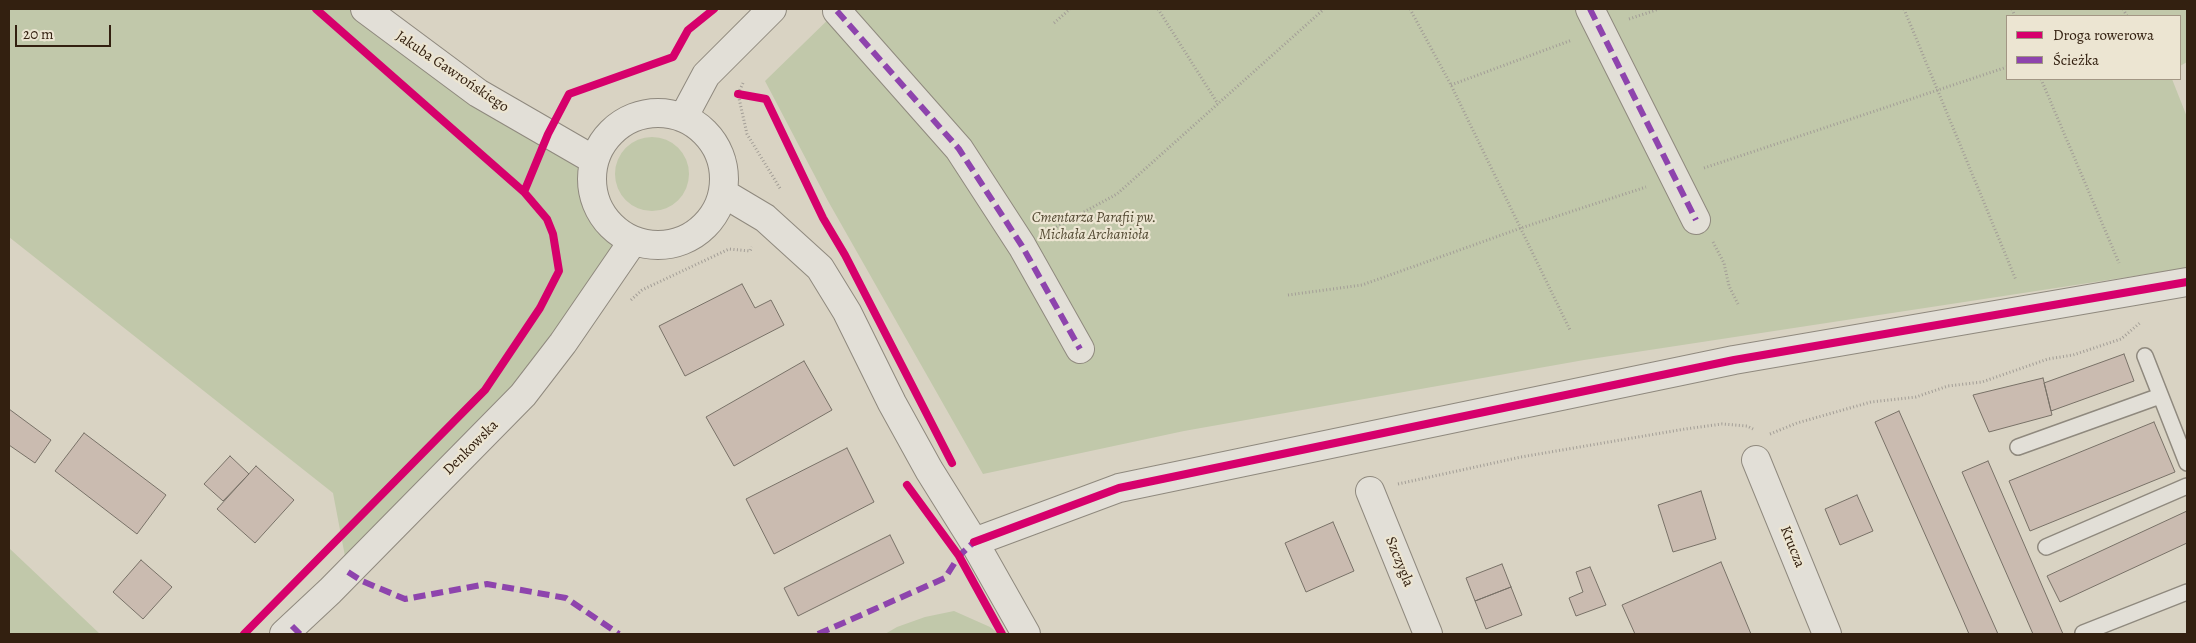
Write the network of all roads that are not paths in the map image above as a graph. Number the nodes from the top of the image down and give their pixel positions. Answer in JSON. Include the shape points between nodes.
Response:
{"nodes":[{"id":1,"x":365,"y":9,"type":"edge"},
{"id":2,"x":772,"y":9,"type":"edge"},
{"id":3,"x":837,"y":10,"type":"edge"},
{"id":4,"x":1595,"y":19,"type":"edge"},
{"id":5,"x":682,"y":118,"type":"junction"},
{"id":6,"x":594,"y":160,"type":"junction"},
{"id":7,"x":723,"y":193,"type":"junction"},
{"id":8,"x":1696,"y":220,"type":"road end"},
{"id":9,"x":633,"y":241,"type":"junction"},
{"id":10,"x":2187,"y":282,"type":"edge"},
{"id":11,"x":1080,"y":349,"type":"dead end"},
{"id":12,"x":2145,"y":356,"type":"dead end"},
{"id":13,"x":2160,"y":396,"type":"junction"},
{"id":14,"x":2018,"y":447,"type":"dead end"},
{"id":15,"x":1756,"y":460,"type":"road end"},
{"id":16,"x":2187,"y":463,"type":"edge"},
{"id":17,"x":2187,"y":486,"type":"edge"},
{"id":18,"x":1370,"y":491,"type":"road end"},
{"id":19,"x":974,"y":542,"type":"junction"},
{"id":20,"x":2046,"y":547,"type":"dead end"},
{"id":21,"x":2187,"y":592,"type":"edge"},
{"id":22,"x":292,"y":631,"type":"edge"},
{"id":23,"x":2083,"y":633,"type":"dead end"},
{"id":24,"x":1026,"y":634,"type":"edge"},
{"id":25,"x":1428,"y":634,"type":"edge"},
{"id":26,"x":1827,"y":634,"type":"edge"}],
"edges":[{"from":1,"to":6,"type":"street","name":"Jakuba Gawrońskiego","via":[[478,94]]},
{"from":2,"to":5,"type":"street","via":[[706,76]]},
{"from":3,"to":11,"type":"street","via":[[959,149],[1022,246]]},
{"from":4,"to":8,"type":"street"},
{"from":5,"to":6,"type":"street","via":[[660,113],[637,116],[617,127],[601,144]]},
{"from":5,"to":7,"type":"street","via":[[702,130],[716,148],[723,170]]},
{"from":6,"to":9,"type":"street","via":[[592,189],[599,210],[613,229]]},
{"from":7,"to":9,"type":"street","via":[[714,214],[698,232],[678,243],[655,246]]},
{"from":7,"to":19,"type":"street","via":[[764,218],[820,268],[847,312],[929,470]]},
{"from":9,"to":22,"type":"street","name":"Denkowska","via":[[524,395]]},
{"from":10,"to":19,"type":"street","via":[[1734,360],[1120,488]]},
{"from":12,"to":13,"type":"lane"},
{"from":13,"to":14,"type":"lane"},
{"from":13,"to":16,"type":"lane"},
{"from":15,"to":26,"type":"street","name":"Krucza"},
{"from":17,"to":20,"type":"lane"},
{"from":18,"to":25,"type":"street","name":"Szczygla"},
{"from":19,"to":24,"type":"street"},
{"from":21,"to":23,"type":"lane"}]}
